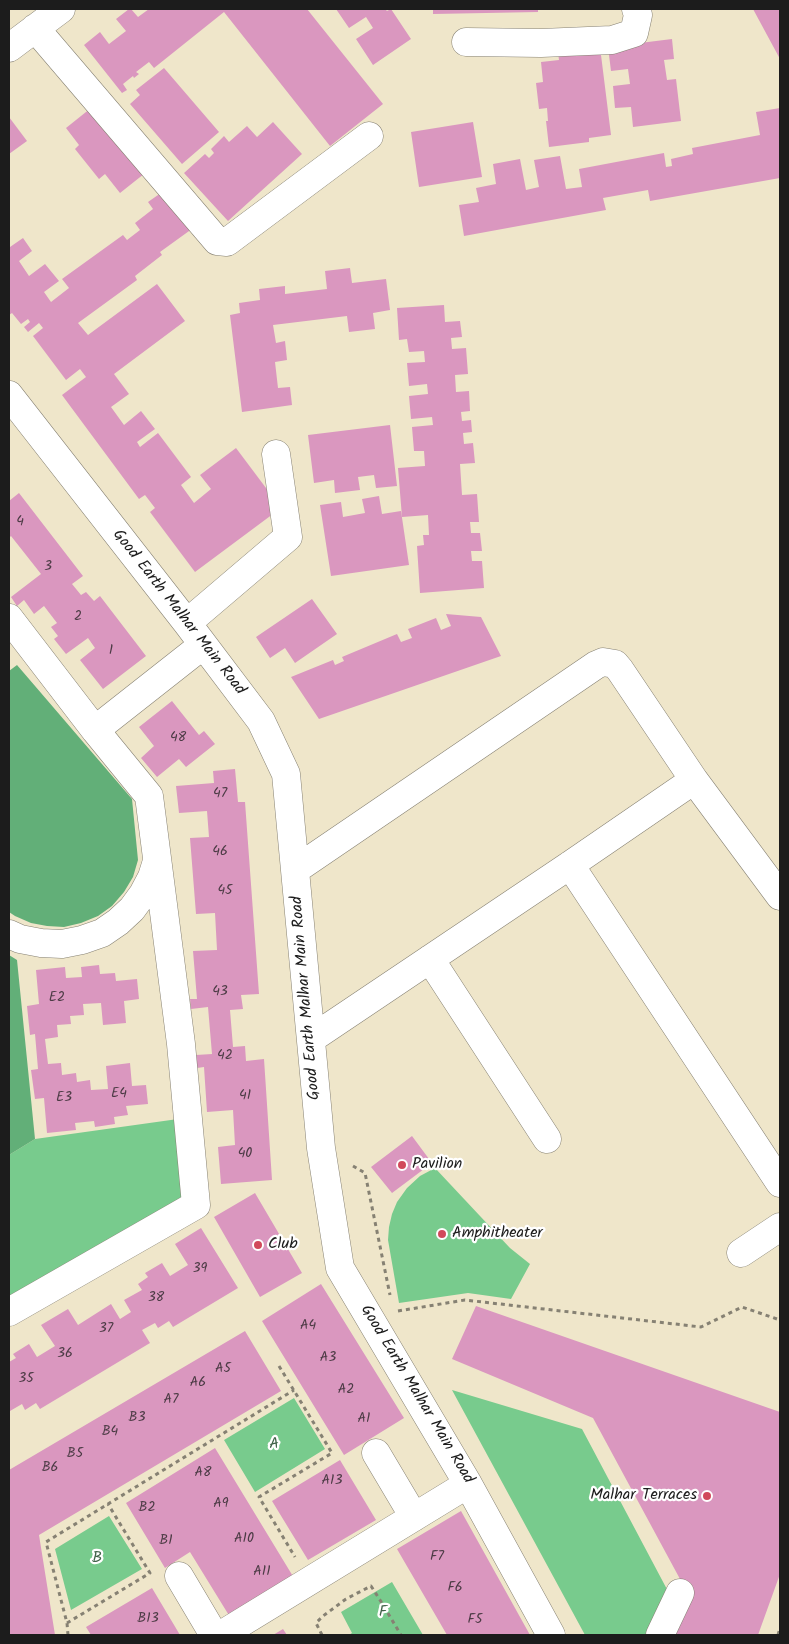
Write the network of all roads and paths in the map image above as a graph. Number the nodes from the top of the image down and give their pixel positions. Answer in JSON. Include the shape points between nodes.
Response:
{"nodes":[{"id":1,"x":61,"y":9,"type":"edge"},
{"id":2,"x":636,"y":9,"type":"edge"},
{"id":3,"x":36,"y":28,"type":"junction"},
{"id":4,"x":466,"y":42,"type":"dead end"},
{"id":5,"x":9,"y":48,"type":"edge"},
{"id":6,"x":369,"y":136,"type":"dead end"},
{"id":7,"x":9,"y":395,"type":"edge"},
{"id":8,"x":276,"y":454,"type":"dead end"},
{"id":9,"x":9,"y":618,"type":"edge"},
{"id":10,"x":187,"y":623,"type":"junction"},
{"id":11,"x":203,"y":645,"type":"junction"},
{"id":12,"x":95,"y":730,"type":"junction"},
{"id":13,"x":694,"y":780,"type":"junction"},
{"id":14,"x":157,"y":859,"type":"junction"},
{"id":15,"x":570,"y":865,"type":"junction"},
{"id":16,"x":295,"y":870,"type":"junction"},
{"id":17,"x":780,"y":896,"type":"edge"},
{"id":18,"x":9,"y":934,"type":"edge"},
{"id":19,"x":430,"y":959,"type":"junction"},
{"id":20,"x":311,"y":1039,"type":"junction"},
{"id":21,"x":547,"y":1139,"type":"dead end"},
{"id":22,"x":321,"y":1148,"type":"junction"},
{"id":23,"x":780,"y":1183,"type":"edge"},
{"id":24,"x":780,"y":1227,"type":"edge"},
{"id":25,"x":741,"y":1253,"type":"dead end"},
{"id":26,"x":392,"y":1302,"type":"dead end"},
{"id":27,"x":9,"y":1312,"type":"edge"},
{"id":28,"x":394,"y":1312,"type":"dead end"},
{"id":29,"x":780,"y":1320,"type":"edge"},
{"id":30,"x":279,"y":1366,"type":"dead end"},
{"id":31,"x":294,"y":1390,"type":"junction"},
{"id":32,"x":376,"y":1453,"type":"dead end"},
{"id":33,"x":468,"y":1484,"type":"junction"},
{"id":34,"x":108,"y":1504,"type":"junction"},
{"id":35,"x":414,"y":1517,"type":"junction"},
{"id":36,"x":179,"y":1576,"type":"dead end"},
{"id":37,"x":310,"y":1581,"type":"junction"},
{"id":38,"x":680,"y":1593,"type":"dead end"},
{"id":39,"x":67,"y":1623,"type":"junction"},
{"id":40,"x":780,"y":1628,"type":"edge"},
{"id":41,"x":68,"y":1635,"type":"edge"},
{"id":42,"x":214,"y":1635,"type":"edge"},
{"id":43,"x":221,"y":1635,"type":"edge"},
{"id":44,"x":322,"y":1635,"type":"edge"},
{"id":45,"x":401,"y":1635,"type":"edge"},
{"id":46,"x":551,"y":1635,"type":"edge"},
{"id":47,"x":660,"y":1635,"type":"edge"},
{"id":48,"x":778,"y":1635,"type":"edge"}],
"edges":[{"from":1,"to":3,"type":"street"},
{"from":2,"to":4,"type":"street","via":[[634,33],[612,40]]},
{"from":3,"to":5,"type":"street"},
{"from":3,"to":6,"type":"street","via":[[217,241],[227,242]]},
{"from":7,"to":10,"type":"street","name":"Good Earth Malhar Main Road"},
{"from":8,"to":10,"type":"street","via":[[288,537]]},
{"from":9,"to":12,"type":"street"},
{"from":10,"to":11,"type":"street","name":"Good Earth Malhar Main Road"},
{"from":11,"to":12,"type":"street"},
{"from":11,"to":16,"type":"street","name":"Good Earth Malhar Main Road","via":[[261,721],[286,774]]},
{"from":12,"to":14,"type":"street","via":[[149,796]]},
{"from":13,"to":15,"type":"street"},
{"from":13,"to":16,"type":"street","via":[[620,670],[615,664],[603,662]]},
{"from":13,"to":17,"type":"street"},
{"from":14,"to":18,"type":"street","via":[[152,877],[132,910],[102,933],[62,944],[41,944]]},
{"from":14,"to":27,"type":"street","via":[[181,1044],[196,1205]]},
{"from":15,"to":19,"type":"street"},
{"from":15,"to":23,"type":"street"},
{"from":16,"to":20,"type":"street","name":"Good Earth Malhar Main Road"},
{"from":19,"to":20,"type":"street"},
{"from":19,"to":21,"type":"street"},
{"from":20,"to":22,"type":"street","name":"Good Earth Malhar Main Road"},
{"from":22,"to":26,"type":"path","via":[[365,1173]]},
{"from":22,"to":33,"type":"street","name":"Good Earth Malhar Main Road","via":[[340,1268]]},
{"from":24,"to":25,"type":"street"},
{"from":28,"to":29,"type":"path","via":[[465,1300],[701,1327],[742,1307]]},
{"from":30,"to":31,"type":"path"},
{"from":31,"to":34,"type":"path"},
{"from":31,"to":37,"type":"path","via":[[332,1453],[259,1497]]},
{"from":32,"to":35,"type":"street"},
{"from":33,"to":35,"type":"street"},
{"from":33,"to":46,"type":"street","name":"Good Earth Malhar Main Road"},
{"from":34,"to":39,"type":"path","via":[[46,1542]]},
{"from":34,"to":39,"type":"path","via":[[150,1573]]},
{"from":35,"to":37,"type":"street"},
{"from":36,"to":42,"type":"street"},
{"from":37,"to":43,"type":"street"},
{"from":38,"to":47,"type":"street"},
{"from":39,"to":41,"type":"path"},
{"from":40,"to":48,"type":"path"},
{"from":44,"to":45,"type":"path","via":[[316,1624],[323,1616],[371,1586]]}]}
